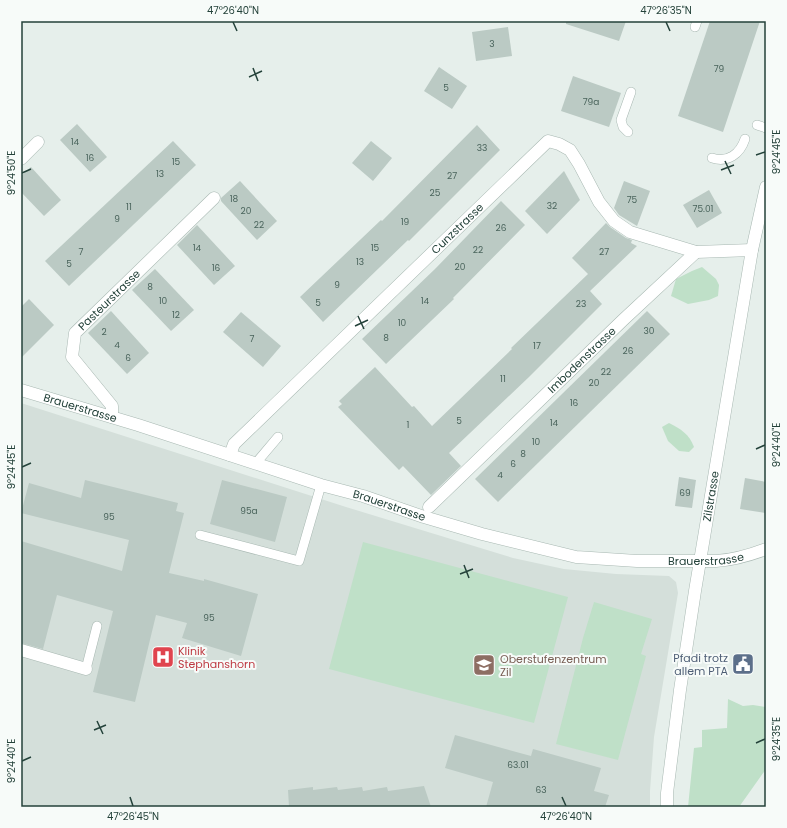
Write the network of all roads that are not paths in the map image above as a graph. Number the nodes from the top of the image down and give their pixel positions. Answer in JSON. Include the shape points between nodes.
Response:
{"nodes":[{"id":1,"x":631,"y":92,"type":"dead end"},
{"id":2,"x":757,"y":125,"type":"dead end"},
{"id":3,"x":766,"y":128,"type":"edge"},
{"id":4,"x":628,"y":132,"type":"dead end"},
{"id":5,"x":745,"y":138,"type":"dead end"},
{"id":6,"x":38,"y":142,"type":"dead end"},
{"id":7,"x":712,"y":158,"type":"dead end"},
{"id":8,"x":21,"y":159,"type":"edge"},
{"id":9,"x":766,"y":186,"type":"edge"},
{"id":10,"x":214,"y":198,"type":"dead end"},
{"id":11,"x":752,"y":250,"type":"junction"},
{"id":12,"x":696,"y":252,"type":"junction"},
{"id":13,"x":21,"y":390,"type":"edge"},
{"id":14,"x":112,"y":417,"type":"junction"},
{"id":15,"x":278,"y":437,"type":"dead end"},
{"id":16,"x":230,"y":455,"type":"junction"},
{"id":17,"x":256,"y":464,"type":"junction"},
{"id":18,"x":321,"y":485,"type":"junction"},
{"id":19,"x":429,"y":507,"type":"dead end"},
{"id":20,"x":200,"y":535,"type":"dead end"},
{"id":21,"x":766,"y":549,"type":"edge"},
{"id":22,"x":700,"y":561,"type":"junction"},
{"id":23,"x":97,"y":626,"type":"dead end"},
{"id":24,"x":21,"y":650,"type":"edge"},
{"id":25,"x":86,"y":669,"type":"joint"},
{"id":26,"x":667,"y":807,"type":"edge"}],
"edges":[{"from":1,"to":4,"type":"lane","via":[[622,120],[623,127]]},
{"from":2,"to":3,"type":"lane"},
{"from":5,"to":7,"type":"lane","via":[[737,153],[730,158]]},
{"from":6,"to":8,"type":"street"},
{"from":9,"to":11,"type":"street","name":"Zilstrasse"},
{"from":10,"to":14,"type":"street","name":"Pasteurstrasse","via":[[76,333],[72,357],[112,406]]},
{"from":11,"to":12,"type":"street"},
{"from":11,"to":22,"type":"street","name":"Zilstrasse"},
{"from":12,"to":16,"type":"street","name":"Cunzstrasse","via":[[630,232],[614,221],[599,202],[570,150],[548,141],[234,444]]},
{"from":12,"to":19,"type":"street","name":"Imbodenstrasse"},
{"from":13,"to":14,"type":"street","name":"Brauerstrasse"},
{"from":14,"to":16,"type":"street","name":"Brauerstrasse"},
{"from":15,"to":17,"type":"lane"},
{"from":16,"to":17,"type":"street","name":"Brauerstrasse"},
{"from":17,"to":18,"type":"street","name":"Brauerstrasse"},
{"from":18,"to":20,"type":"lane","via":[[299,561]]},
{"from":18,"to":22,"type":"street","name":"Brauerstrasse","via":[[482,534],[576,557],[637,561]]},
{"from":21,"to":22,"type":"street","name":"Brauerstrasse","via":[[726,561]]},
{"from":22,"to":26,"type":"street","name":"Zilstrasse","via":[[680,690]]},
{"from":23,"to":25,"type":"lane"},
{"from":24,"to":25,"type":"street"}]}
